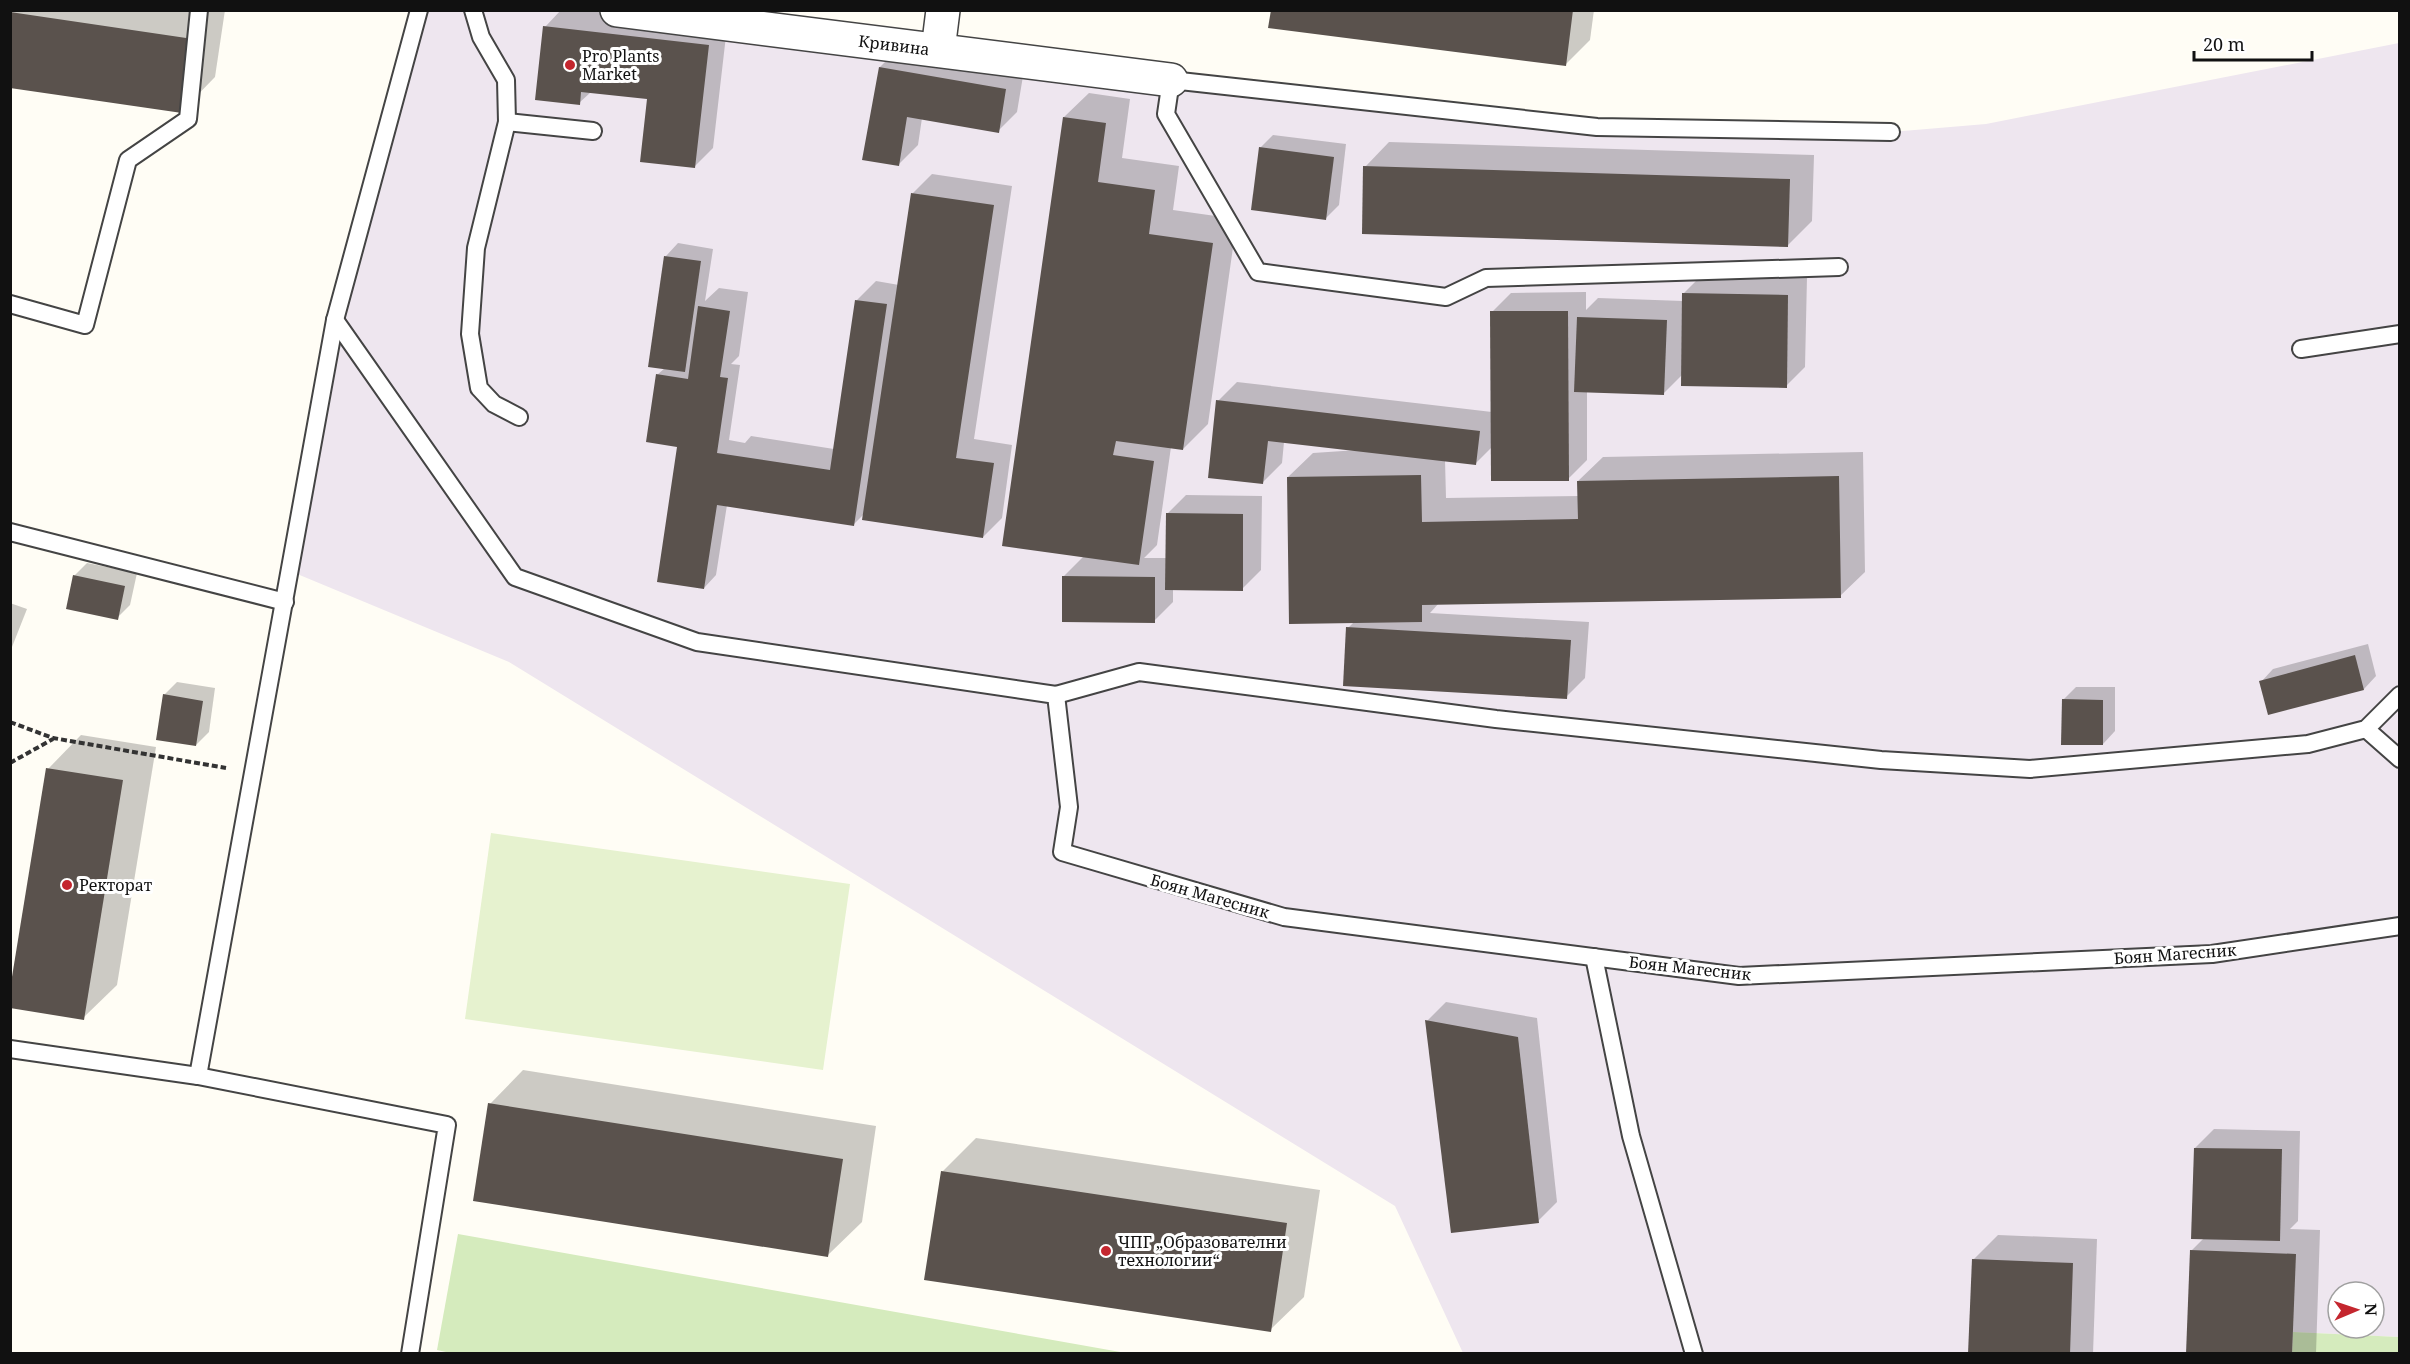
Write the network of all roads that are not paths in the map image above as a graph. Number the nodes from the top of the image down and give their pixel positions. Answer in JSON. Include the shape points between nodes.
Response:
{"nodes":[{"id":1,"x":199,"y":10,"type":"edge"},
{"id":2,"x":419,"y":10,"type":"edge"},
{"id":3,"x":473,"y":10,"type":"edge"},
{"id":4,"x":617,"y":10,"type":"edge"},
{"id":5,"x":943,"y":10,"type":"edge"},
{"id":6,"x":938,"y":50,"type":"junction"},
{"id":7,"x":1170,"y":80,"type":"junction"},
{"id":8,"x":507,"y":122,"type":"junction"},
{"id":9,"x":593,"y":131,"type":"dead end"},
{"id":10,"x":1892,"y":132,"type":"dead end"},
{"id":11,"x":1839,"y":267,"type":"dead end"},
{"id":12,"x":10,"y":304,"type":"edge"},
{"id":13,"x":335,"y":320,"type":"junction"},
{"id":14,"x":2400,"y":334,"type":"edge"},
{"id":15,"x":2301,"y":349,"type":"dead end"},
{"id":16,"x":519,"y":417,"type":"dead end"},
{"id":17,"x":10,"y":532,"type":"edge"},
{"id":18,"x":285,"y":602,"type":"junction"},
{"id":19,"x":1056,"y":695,"type":"junction"},
{"id":20,"x":2400,"y":695,"type":"edge"},
{"id":21,"x":2366,"y":729,"type":"junction"},
{"id":22,"x":2400,"y":759,"type":"edge"},
{"id":23,"x":2400,"y":926,"type":"edge"},
{"id":24,"x":1594,"y":957,"type":"junction"},
{"id":25,"x":10,"y":1049,"type":"edge"},
{"id":26,"x":198,"y":1076,"type":"junction"},
{"id":27,"x":410,"y":1353,"type":"edge"},
{"id":28,"x":1694,"y":1353,"type":"edge"}],
"edges":[{"from":1,"to":12,"type":"lane","via":[[188,119],[128,160],[85,325]]},
{"from":2,"to":13,"type":"lane"},
{"from":3,"to":8,"type":"lane","via":[[481,37],[506,80]]},
{"from":4,"to":6,"type":"street","name":"Кривина"},
{"from":5,"to":6,"type":"street"},
{"from":6,"to":7,"type":"street","name":"Кривина"},
{"from":7,"to":10,"type":"lane","via":[[1597,127]]},
{"from":7,"to":11,"type":"lane","via":[[1166,114],[1258,272],[1446,297],[1486,278]]},
{"from":8,"to":9,"type":"lane"},
{"from":8,"to":16,"type":"lane","via":[[476,248],[470,334],[479,388],[494,404]]},
{"from":13,"to":18,"type":"lane"},
{"from":13,"to":19,"type":"lane","via":[[515,577],[697,642]]},
{"from":14,"to":15,"type":"lane"},
{"from":17,"to":18,"type":"lane"},
{"from":18,"to":26,"type":"lane"},
{"from":19,"to":21,"type":"lane","via":[[1139,672],[1508,720],[1881,760],[2030,769],[2308,744]]},
{"from":19,"to":24,"type":"lane","name":"Боян Магесник","via":[[1069,807],[1062,852],[1284,917]]},
{"from":20,"to":21,"type":"lane"},
{"from":21,"to":22,"type":"lane"},
{"from":23,"to":24,"type":"lane","name":"Боян Магесник","via":[[2212,954],[1738,976]]},
{"from":24,"to":28,"type":"lane","via":[[1631,1136]]},
{"from":25,"to":26,"type":"lane"},
{"from":26,"to":27,"type":"lane","via":[[447,1125]]}]}
